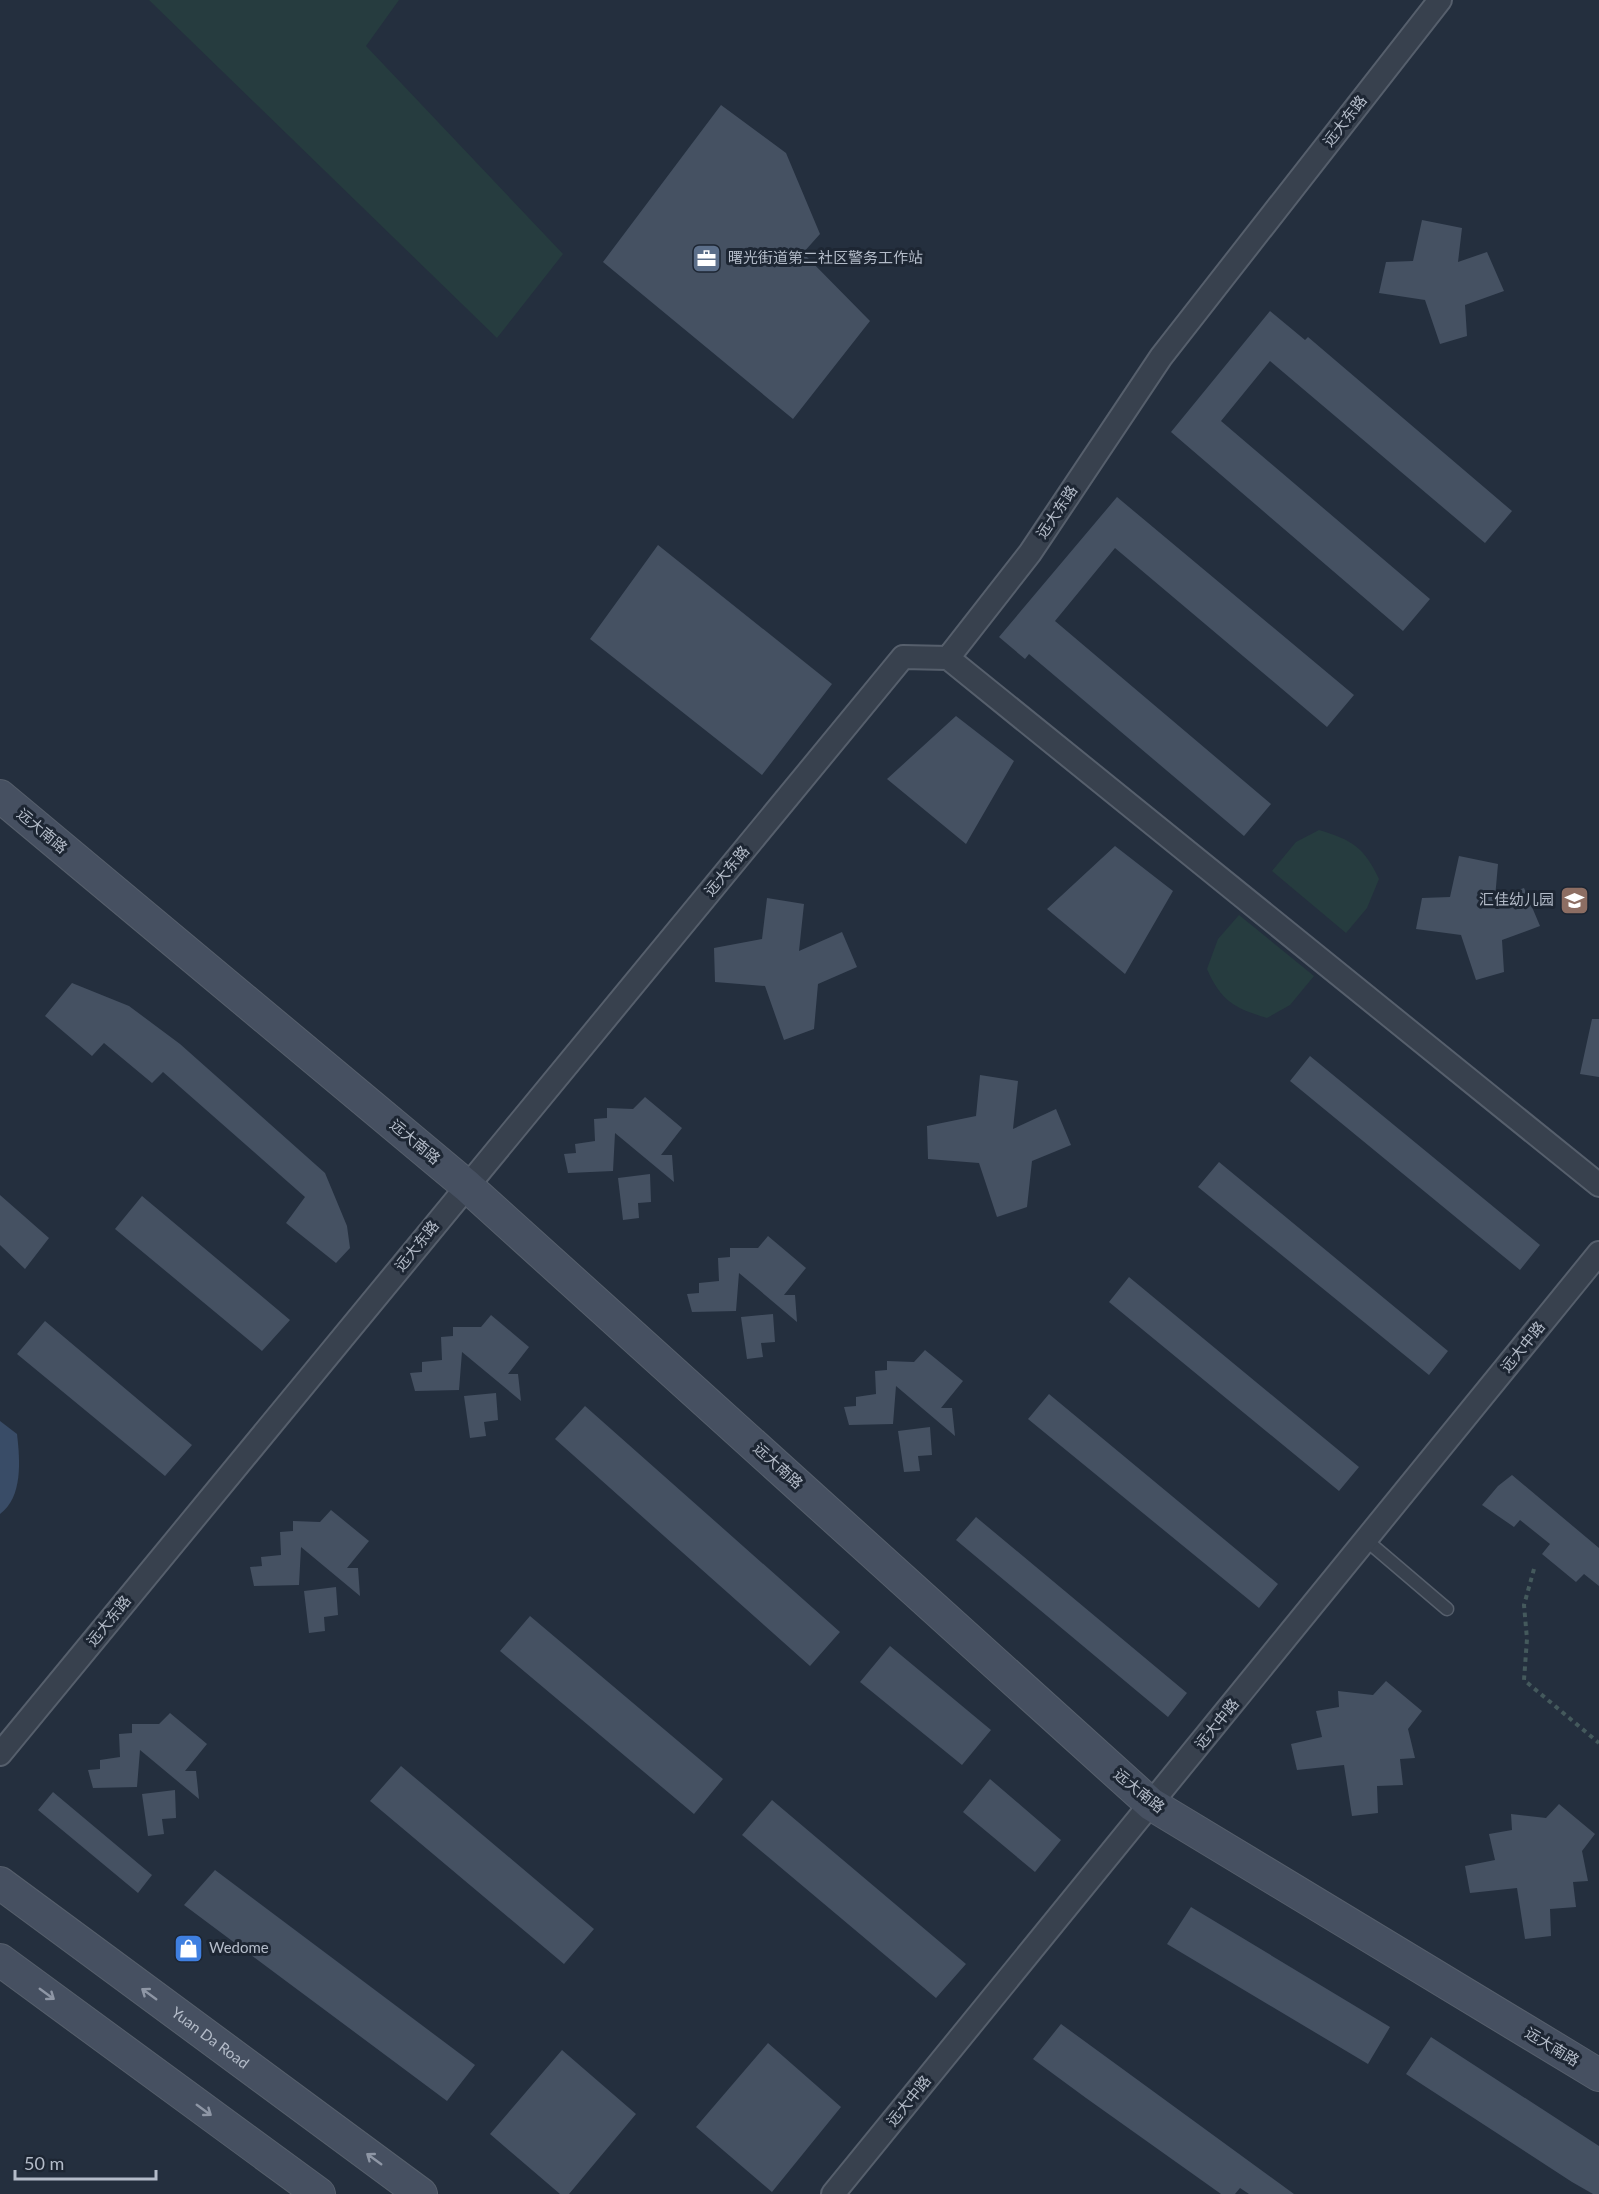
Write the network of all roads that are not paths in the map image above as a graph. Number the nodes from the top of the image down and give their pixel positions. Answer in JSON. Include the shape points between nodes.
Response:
{"nodes":[{"id":1,"x":1440,"y":0,"type":"edge"},
{"id":2,"x":948,"y":658,"type":"junction"},
{"id":3,"x":0,"y":796,"type":"edge"},
{"id":4,"x":467,"y":1185,"type":"junction"},
{"id":5,"x":1599,"y":1185,"type":"edge"},
{"id":6,"x":1599,"y":1253,"type":"edge"},
{"id":7,"x":1366,"y":1540,"type":"junction"},
{"id":8,"x":1447,"y":1609,"type":"dead end"},
{"id":9,"x":0,"y":1754,"type":"edge"},
{"id":10,"x":1151,"y":1804,"type":"junction"},
{"id":11,"x":0,"y":1883,"type":"edge"},
{"id":12,"x":0,"y":1960,"type":"edge"},
{"id":13,"x":1599,"y":2075,"type":"edge"},
{"id":14,"x":319,"y":2194,"type":"edge"},
{"id":15,"x":421,"y":2194,"type":"edge"},
{"id":16,"x":833,"y":2194,"type":"edge"}],
"edges":[{"from":1,"to":2,"type":"street","name":"远大东路","via":[[1161,357],[1030,553]]},
{"from":2,"to":4,"type":"street","name":"远大东路","via":[[903,657]]},
{"from":2,"to":5,"type":"street"},
{"from":3,"to":4,"type":"street","name":"远大南路"},
{"from":4,"to":9,"type":"street","name":"远大东路"},
{"from":4,"to":10,"type":"street","name":"远大南路"},
{"from":6,"to":7,"type":"street","name":"远大中路"},
{"from":7,"to":8,"type":"lane"},
{"from":7,"to":10,"type":"street","name":"远大中路"},
{"from":10,"to":13,"type":"street","name":"远大南路"},
{"from":10,"to":16,"type":"street","name":"远大中路"},
{"from":15,"to":11,"type":"street","name":"Yuan Da Road","one_way":true},
{"from":12,"to":14,"type":"street","one_way":true}]}
